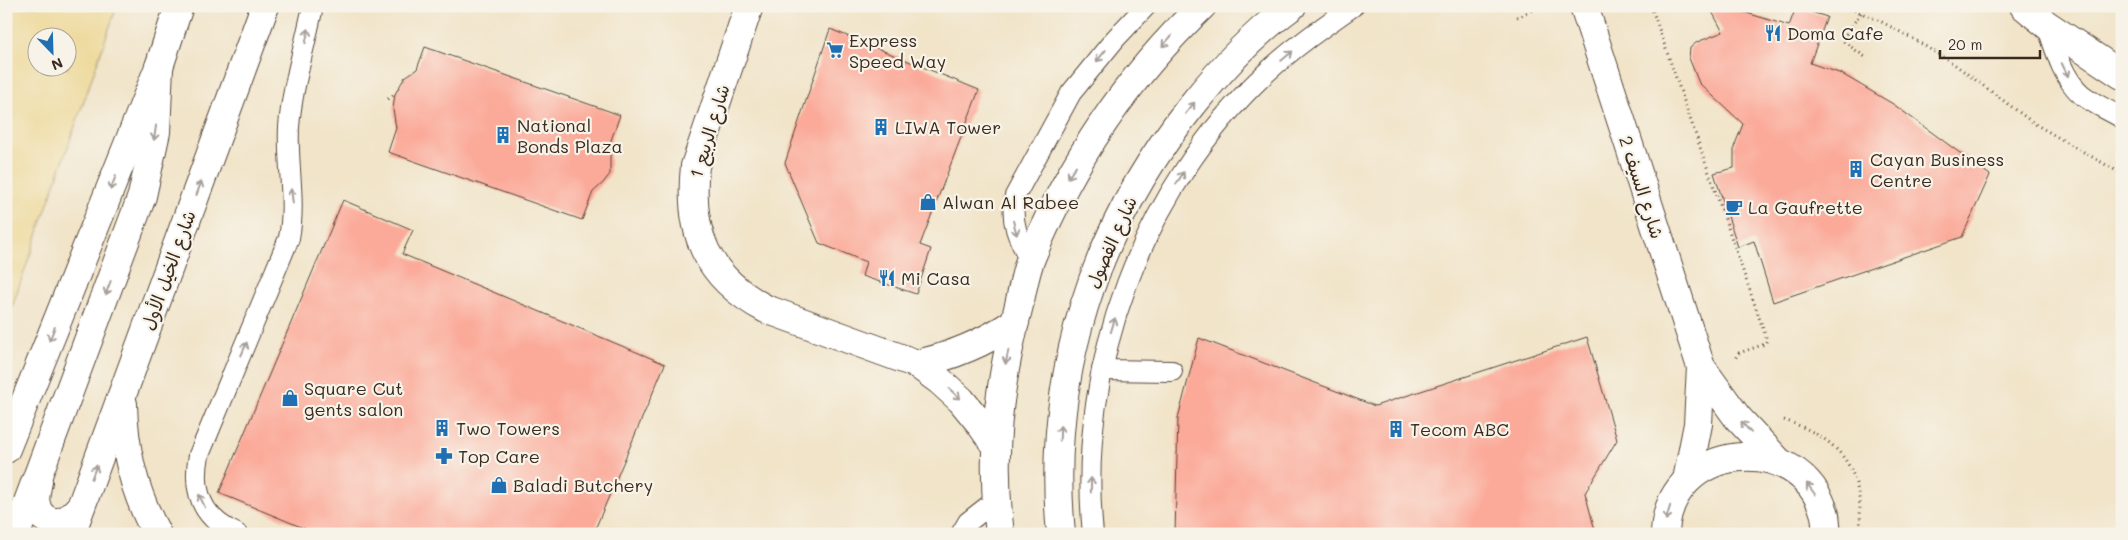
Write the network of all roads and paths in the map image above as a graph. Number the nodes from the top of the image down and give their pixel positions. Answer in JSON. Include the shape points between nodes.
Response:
{"nodes":[{"id":1,"x":179,"y":6,"type":"edge"},
{"id":2,"x":265,"y":6,"type":"edge"},
{"id":3,"x":313,"y":6,"type":"edge"},
{"id":4,"x":749,"y":6,"type":"edge"},
{"id":5,"x":1146,"y":6,"type":"edge"},
{"id":6,"x":1202,"y":6,"type":"edge"},
{"id":7,"x":1292,"y":6,"type":"edge"},
{"id":8,"x":1353,"y":6,"type":"edge"},
{"id":9,"x":1541,"y":6,"type":"edge"},
{"id":10,"x":1584,"y":6,"type":"edge"},
{"id":11,"x":1651,"y":6,"type":"edge"},
{"id":12,"x":1845,"y":6,"type":"edge"},
{"id":13,"x":2024,"y":6,"type":"edge"},
{"id":14,"x":1861,"y":13,"type":"junction"},
{"id":15,"x":1517,"y":17,"type":"dead end"},
{"id":16,"x":2047,"y":25,"type":"junction"},
{"id":17,"x":1865,"y":57,"type":"dead end"},
{"id":18,"x":159,"y":67,"type":"junction"},
{"id":19,"x":2122,"y":75,"type":"edge"},
{"id":20,"x":395,"y":94,"type":"dead end"},
{"id":21,"x":388,"y":99,"type":"dead end"},
{"id":22,"x":2122,"y":118,"type":"edge"},
{"id":23,"x":2122,"y":174,"type":"edge"},
{"id":24,"x":1030,"y":260,"type":"junction"},
{"id":25,"x":1015,"y":322,"type":"junction"},
{"id":26,"x":1734,"y":362,"type":"dead end"},
{"id":27,"x":916,"y":364,"type":"junction"},
{"id":28,"x":1701,"y":367,"type":"junction"},
{"id":29,"x":1102,"y":370,"type":"junction"},
{"id":30,"x":1172,"y":371,"type":"dead end"},
{"id":31,"x":123,"y":393,"type":"junction"},
{"id":32,"x":1779,"y":418,"type":"dead end"},
{"id":33,"x":995,"y":445,"type":"junction"},
{"id":34,"x":6,"y":449,"type":"edge"},
{"id":35,"x":1779,"y":462,"type":"junction"},
{"id":36,"x":40,"y":469,"type":"junction"},
{"id":37,"x":1687,"y":480,"type":"junction"},
{"id":38,"x":996,"y":500,"type":"junction"},
{"id":39,"x":81,"y":506,"type":"junction"},
{"id":40,"x":16,"y":534,"type":"edge"},
{"id":41,"x":71,"y":534,"type":"edge"},
{"id":42,"x":157,"y":534,"type":"edge"},
{"id":43,"x":237,"y":534,"type":"edge"},
{"id":44,"x":961,"y":534,"type":"edge"},
{"id":45,"x":1000,"y":534,"type":"edge"},
{"id":46,"x":1061,"y":534,"type":"edge"},
{"id":47,"x":1094,"y":534,"type":"edge"},
{"id":48,"x":1665,"y":534,"type":"edge"},
{"id":49,"x":1827,"y":534,"type":"edge"},
{"id":50,"x":1860,"y":534,"type":"edge"}],
"edges":[{"from":1,"to":18,"type":"street"},
{"from":31,"to":2,"type":"street","name":"شارع الخيل الأول","one_way":true},
{"from":43,"to":3,"type":"lane","one_way":true,"via":[[218,523],[205,509],[198,492],[196,473],[199,455],[289,238],[293,204],[289,153],[291,106]]},
{"from":4,"to":27,"type":"street","name":"شارع الربيع 1","via":[[695,166],[694,215],[704,249],[729,284],[747,299],[766,309]]},
{"from":5,"to":24,"type":"lane","one_way":true,"via":[[1071,93],[1015,196],[1012,209],[1016,234]]},
{"from":6,"to":24,"type":"street","one_way":true,"via":[[1170,37],[1114,105],[1067,180]]},
{"from":46,"to":7,"type":"street","name":"شارع الفصول","one_way":true,"via":[[1058,498],[1060,426],[1070,354],[1090,284],[1123,209],[1166,138],[1217,74],[1276,17]]},
{"from":29,"to":8,"type":"lane","one_way":true,"via":[[1112,327],[1132,270],[1157,216],[1188,164],[1225,116],[1266,73],[1312,34]]},
{"from":9,"to":15,"type":"path"},
{"from":10,"to":28,"type":"street","name":"شارع السيف 2"},
{"from":11,"to":26,"type":"path","via":[[1767,340],[1765,344],[1737,355]]},
{"from":12,"to":14,"type":"path"},
{"from":13,"to":16,"type":"street"},
{"from":14,"to":17,"type":"path","via":[[1842,40]]},
{"from":14,"to":23,"type":"path","via":[[1917,41],[2035,124]]},
{"from":16,"to":19,"type":"street"},
{"from":16,"to":22,"type":"lane","one_way":true,"via":[[2073,85]]},
{"from":18,"to":34,"type":"street","one_way":true},
{"from":18,"to":36,"type":"street","one_way":true,"via":[[156,132],[142,196]]},
{"from":20,"to":21,"type":"path"},
{"from":24,"to":25,"type":"street"},
{"from":25,"to":27,"type":"street","via":[[968,349]]},
{"from":25,"to":33,"type":"street","one_way":true,"via":[[1001,386]]},
{"from":27,"to":33,"type":"street","name":"شارع الربيع 1","one_way":true,"via":[[961,400]]},
{"from":35,"to":28,"type":"street","name":"شارع السيف 2","one_way":true,"via":[[1737,417]]},
{"from":28,"to":37,"type":"street","name":"شارع السيف 2","via":[[1698,424]]},
{"from":29,"to":30,"type":"lane"},
{"from":47,"to":29,"type":"lane","one_way":true,"via":[[1090,505],[1092,445]]},
{"from":39,"to":31,"type":"street","name":"شارع الخيل الأول","one_way":true},
{"from":31,"to":42,"type":"street","via":[[128,458],[136,489]]},
{"from":32,"to":50,"type":"path","via":[[1813,432],[1841,454],[1852,470],[1859,493]]},
{"from":33,"to":38,"type":"street"},
{"from":35,"to":37,"type":"street","via":[[1756,455],[1731,456],[1707,465]]},
{"from":49,"to":35,"type":"street","one_way":true,"via":[[1824,514],[1815,493],[1799,474]]},
{"from":36,"to":39,"type":"street","via":[[35,502],[43,518],[61,522]]},
{"from":36,"to":40,"type":"street"},
{"from":37,"to":48,"type":"street","one_way":true,"via":[[1669,509]]},
{"from":38,"to":44,"type":"lane","via":[[968,522]]},
{"from":38,"to":45,"type":"street"},
{"from":39,"to":41,"type":"street","name":"شارع الخيل الأول"}]}
